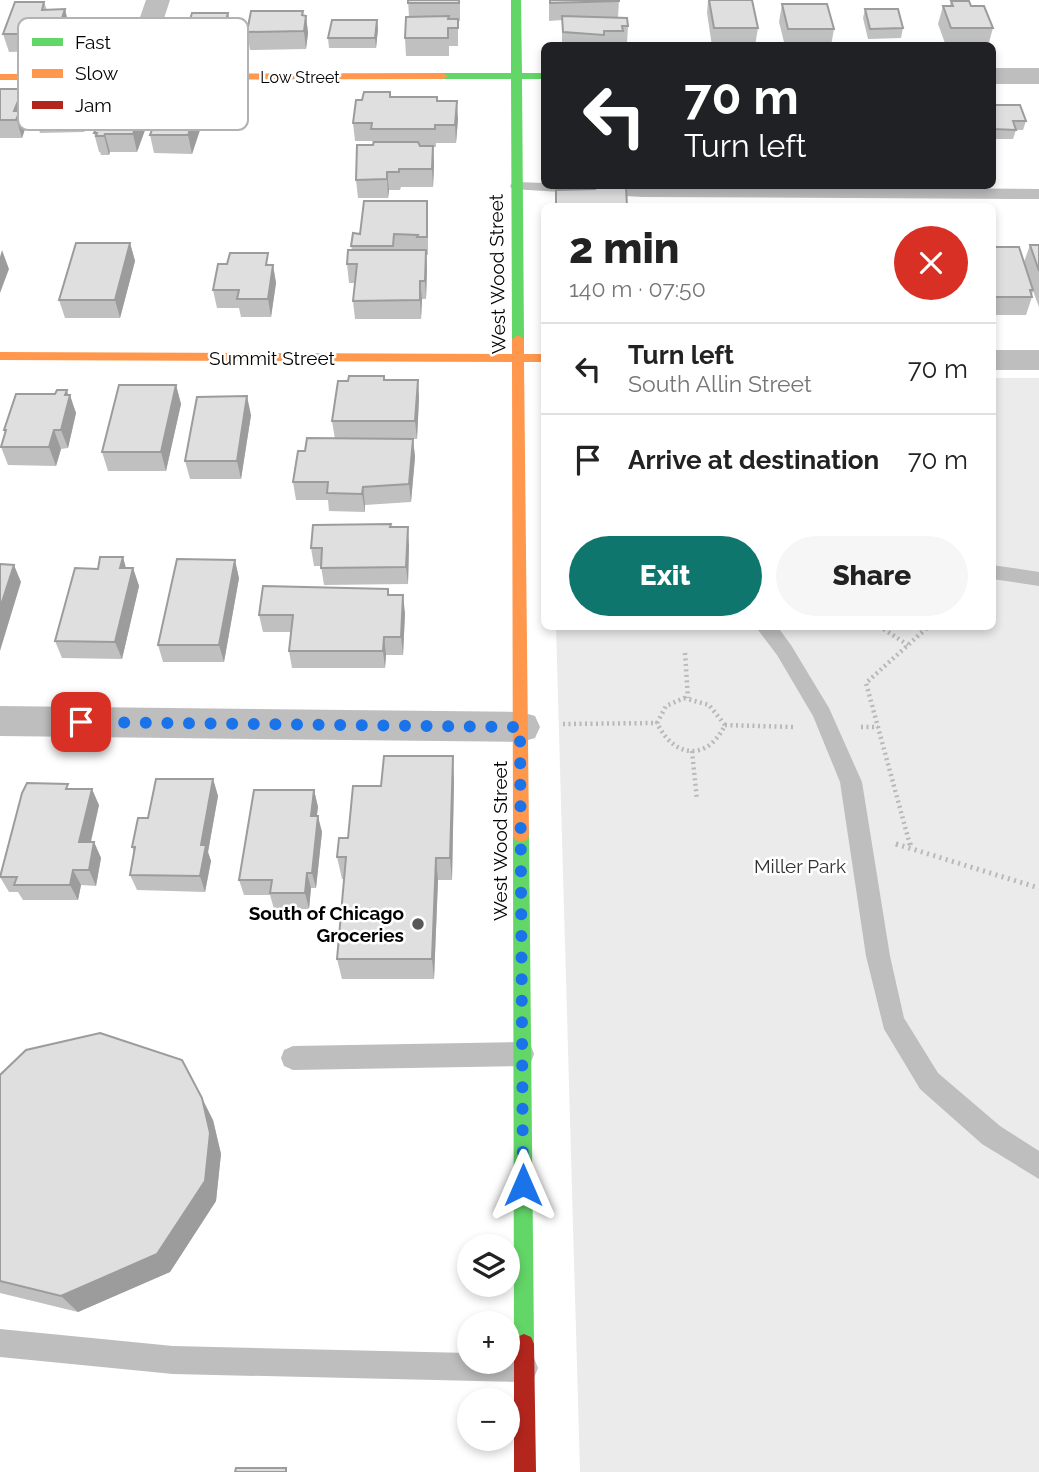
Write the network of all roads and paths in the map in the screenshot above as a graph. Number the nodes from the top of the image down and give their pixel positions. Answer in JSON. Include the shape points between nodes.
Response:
{"nodes":[{"id":1,"x":158,"y":0,"type":"edge"},
{"id":2,"x":516,"y":0,"type":"edge"},
{"id":3,"x":152,"y":18,"type":"edge"},
{"id":4,"x":515,"y":76,"type":"junction"},
{"id":5,"x":541,"y":76,"type":"edge"},
{"id":6,"x":996,"y":76,"type":"edge"},
{"id":7,"x":1039,"y":76,"type":"edge"},
{"id":8,"x":0,"y":77,"type":"edge"},
{"id":9,"x":18,"y":77,"type":"edge"},
{"id":10,"x":248,"y":77,"type":"edge"},
{"id":11,"x":517,"y":186,"type":"junction"},
{"id":12,"x":541,"y":187,"type":"edge"},
{"id":13,"x":580,"y":189,"type":"edge"},
{"id":14,"x":1039,"y":194,"type":"edge"},
{"id":15,"x":0,"y":356,"type":"edge"},
{"id":16,"x":519,"y":358,"type":"junction"},
{"id":17,"x":541,"y":358,"type":"edge"},
{"id":18,"x":996,"y":360,"type":"edge"},
{"id":19,"x":1039,"y":360,"type":"edge"},
{"id":20,"x":996,"y":573,"type":"edge"},
{"id":21,"x":1039,"y":579,"type":"edge"},
{"id":22,"x":768,"y":630,"type":"edge"},
{"id":23,"x":885,"y":630,"type":"edge"},
{"id":24,"x":925,"y":630,"type":"edge"},
{"id":25,"x":908,"y":645,"type":"junction"},
{"id":26,"x":685,"y":653,"type":"dead end"},
{"id":27,"x":688,"y":698,"type":"junction"},
{"id":28,"x":0,"y":721,"type":"edge"},
{"id":29,"x":657,"y":723,"type":"junction"},
{"id":30,"x":564,"y":724,"type":"dead end"},
{"id":31,"x":520,"y":727,"type":"junction"},
{"id":32,"x":692,"y":751,"type":"junction"},
{"id":33,"x":697,"y":800,"type":"dead end"},
{"id":34,"x":1039,"y":888,"type":"edge"},
{"id":35,"x":522,"y":1054,"type":"junction"},
{"id":36,"x":293,"y":1058,"type":"dead end"},
{"id":37,"x":1039,"y":1166,"type":"edge"},
{"id":38,"x":0,"y":1343,"type":"edge"},
{"id":39,"x":524,"y":1368,"type":"junction"},
{"id":40,"x":525,"y":1472,"type":"edge"}],
"edges":[{"from":1,"to":3,"type":"street"},
{"from":2,"to":4,"type":"street","name":"West Wood Street"},
{"from":4,"to":5,"type":"street","name":"Low Street"},
{"from":4,"to":10,"type":"street","name":"Low Street"},
{"from":4,"to":11,"type":"street","name":"West Wood Street"},
{"from":6,"to":7,"type":"street"},
{"from":8,"to":9,"type":"street","name":"Low Street"},
{"from":11,"to":12,"type":"lane"},
{"from":11,"to":16,"type":"street","name":"West Wood Street"},
{"from":13,"to":14,"type":"lane"},
{"from":15,"to":16,"type":"street","name":"Summit Street"},
{"from":16,"to":17,"type":"street","name":"Summit Street"},
{"from":16,"to":31,"type":"street","name":"West Wood Street"},
{"from":18,"to":19,"type":"street"},
{"from":20,"to":21,"type":"lane"},
{"from":22,"to":37,"type":"lane","via":[[822,715],[851,782],[878,956],[893,1021],[929,1081],[991,1135]]},
{"from":23,"to":25,"type":"path"},
{"from":24,"to":25,"type":"path"},
{"from":25,"to":34,"type":"path","via":[[866,683],[911,848]]},
{"from":26,"to":27,"type":"path"},
{"from":27,"to":29,"type":"path","via":[[666,706]]},
{"from":27,"to":32,"type":"path","via":[[713,706],[725,725],[712,746]]},
{"from":28,"to":31,"type":"street"},
{"from":29,"to":30,"type":"path"},
{"from":29,"to":32,"type":"path","via":[[671,745]]},
{"from":31,"to":35,"type":"street","name":"West Wood Street"},
{"from":32,"to":33,"type":"path"},
{"from":35,"to":36,"type":"lane"},
{"from":35,"to":39,"type":"street","name":"West Wood Street"},
{"from":38,"to":39,"type":"lane","via":[[173,1360]]},
{"from":39,"to":40,"type":"street","name":"West Wood Street"}]}
